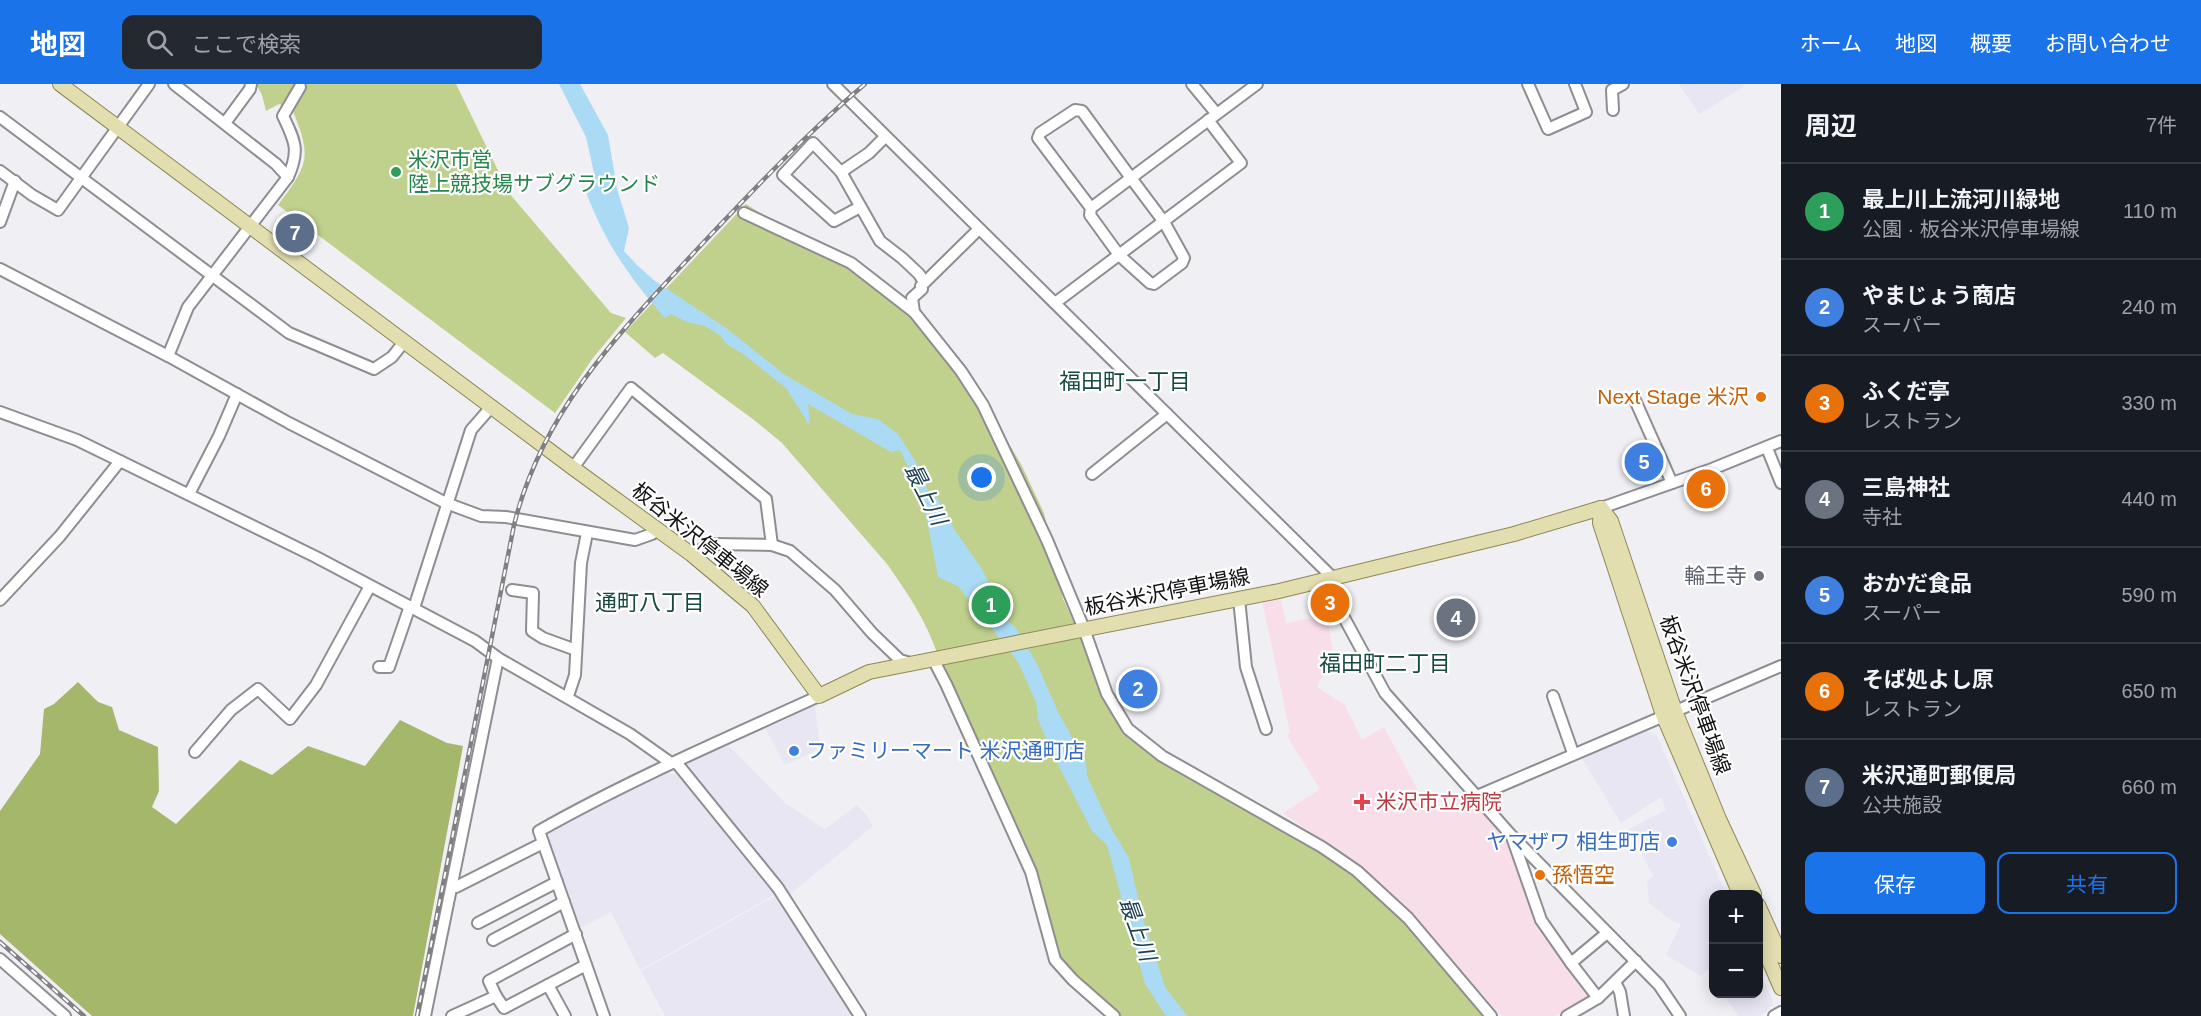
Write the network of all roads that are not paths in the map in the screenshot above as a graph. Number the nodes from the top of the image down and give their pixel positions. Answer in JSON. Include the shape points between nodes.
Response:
{"nodes":[{"id":1,"x":60,"y":84,"type":"edge"},
{"id":2,"x":149,"y":84,"type":"edge"},
{"id":3,"x":174,"y":84,"type":"edge"},
{"id":4,"x":251,"y":84,"type":"edge"},
{"id":5,"x":833,"y":84,"type":"edge"},
{"id":6,"x":1192,"y":84,"type":"edge"},
{"id":7,"x":1255,"y":84,"type":"edge"},
{"id":8,"x":1528,"y":84,"type":"edge"},
{"id":9,"x":1575,"y":84,"type":"edge"},
{"id":10,"x":1623,"y":84,"type":"edge"},
{"id":11,"x":300,"y":87,"type":"dead end"},
{"id":12,"x":1613,"y":110,"type":"dead end"},
{"id":13,"x":1212,"y":116,"type":"junction"},
{"id":14,"x":0,"y":117,"type":"edge"},
{"id":15,"x":225,"y":123,"type":"junction"},
{"id":16,"x":117,"y":127,"type":"junction"},
{"id":17,"x":885,"y":137,"type":"junction"},
{"id":18,"x":0,"y":171,"type":"edge"},
{"id":19,"x":841,"y":172,"type":"junction"},
{"id":20,"x":81,"y":176,"type":"junction"},
{"id":21,"x":288,"y":177,"type":"junction"},
{"id":22,"x":1131,"y":178,"type":"junction"},
{"id":23,"x":15,"y":181,"type":"junction"},
{"id":24,"x":860,"y":207,"type":"junction"},
{"id":25,"x":1091,"y":208,"type":"junction"},
{"id":26,"x":744,"y":213,"type":"dead end"},
{"id":27,"x":0,"y":222,"type":"edge"},
{"id":28,"x":1164,"y":222,"type":"junction"},
{"id":29,"x":251,"y":226,"type":"junction"},
{"id":30,"x":979,"y":229,"type":"junction"},
{"id":31,"x":1119,"y":255,"type":"junction"},
{"id":32,"x":0,"y":269,"type":"edge"},
{"id":33,"x":213,"y":275,"type":"junction"},
{"id":34,"x":924,"y":282,"type":"junction"},
{"id":35,"x":1055,"y":303,"type":"junction"},
{"id":36,"x":914,"y":312,"type":"junction"},
{"id":37,"x":404,"y":342,"type":"junction"},
{"id":38,"x":168,"y":356,"type":"junction"},
{"id":39,"x":237,"y":394,"type":"junction"},
{"id":40,"x":1635,"y":400,"type":"dead end"},
{"id":41,"x":492,"y":406,"type":"junction"},
{"id":42,"x":0,"y":412,"type":"edge"},
{"id":43,"x":1167,"y":414,"type":"junction"},
{"id":44,"x":1781,"y":441,"type":"edge"},
{"id":45,"x":1767,"y":448,"type":"junction"},
{"id":46,"x":120,"y":460,"type":"junction"},
{"id":47,"x":573,"y":468,"type":"junction"},
{"id":48,"x":1092,"y":474,"type":"dead end"},
{"id":49,"x":1672,"y":483,"type":"junction"},
{"id":50,"x":1781,"y":483,"type":"edge"},
{"id":51,"x":189,"y":494,"type":"junction"},
{"id":52,"x":446,"y":503,"type":"junction"},
{"id":53,"x":1601,"y":508,"type":"junction"},
{"id":54,"x":658,"y":529,"type":"junction"},
{"id":55,"x":587,"y":533,"type":"junction"},
{"id":56,"x":772,"y":545,"type":"junction"},
{"id":57,"x":691,"y":554,"type":"junction"},
{"id":58,"x":1332,"y":577,"type":"junction"},
{"id":59,"x":370,"y":586,"type":"junction"},
{"id":60,"x":512,"y":590,"type":"dead end"},
{"id":61,"x":2,"y":595,"type":"edge"},
{"id":62,"x":1239,"y":599,"type":"junction"},
{"id":63,"x":412,"y":608,"type":"junction"},
{"id":64,"x":1079,"y":630,"type":"junction"},
{"id":65,"x":576,"y":650,"type":"junction"},
{"id":66,"x":498,"y":658,"type":"junction"},
{"id":67,"x":937,"y":658,"type":"junction"},
{"id":68,"x":910,"y":663,"type":"junction"},
{"id":69,"x":1781,"y":666,"type":"edge"},
{"id":70,"x":379,"y":667,"type":"dead end"},
{"id":71,"x":568,"y":696,"type":"junction"},
{"id":72,"x":819,"y":696,"type":"junction"},
{"id":73,"x":1553,"y":696,"type":"dead end"},
{"id":74,"x":1669,"y":713,"type":"junction"},
{"id":75,"x":1266,"y":729,"type":"dead end"},
{"id":76,"x":195,"y":752,"type":"dead end"},
{"id":77,"x":1574,"y":753,"type":"junction"},
{"id":78,"x":673,"y":762,"type":"junction"},
{"id":79,"x":1477,"y":796,"type":"junction"},
{"id":80,"x":1510,"y":834,"type":"junction"},
{"id":81,"x":543,"y":843,"type":"junction"},
{"id":82,"x":556,"y":882,"type":"junction"},
{"id":83,"x":456,"y":887,"type":"dead end"},
{"id":84,"x":1738,"y":890,"type":"edge"},
{"id":85,"x":1752,"y":890,"type":"edge"},
{"id":86,"x":564,"y":902,"type":"junction"},
{"id":87,"x":1763,"y":916,"type":"edge"},
{"id":88,"x":478,"y":923,"type":"dead end"},
{"id":89,"x":1607,"y":933,"type":"junction"},
{"id":90,"x":576,"y":934,"type":"junction"},
{"id":91,"x":493,"y":940,"type":"dead end"},
{"id":92,"x":1762,"y":944,"type":"edge"},
{"id":93,"x":1781,"y":956,"type":"edge"},
{"id":94,"x":0,"y":959,"type":"edge"},
{"id":95,"x":1636,"y":961,"type":"junction"},
{"id":96,"x":1571,"y":963,"type":"junction"},
{"id":97,"x":586,"y":965,"type":"junction"},
{"id":98,"x":1615,"y":982,"type":"junction"},
{"id":99,"x":548,"y":985,"type":"junction"},
{"id":100,"x":1781,"y":988,"type":"edge"},
{"id":101,"x":496,"y":996,"type":"junction"},
{"id":102,"x":1598,"y":998,"type":"junction"},
{"id":103,"x":1781,"y":1012,"type":"edge"},
{"id":104,"x":65,"y":1016,"type":"edge"},
{"id":105,"x":425,"y":1016,"type":"edge"},
{"id":106,"x":452,"y":1016,"type":"edge"},
{"id":107,"x":565,"y":1016,"type":"edge"},
{"id":108,"x":604,"y":1016,"type":"edge"},
{"id":109,"x":860,"y":1016,"type":"edge"},
{"id":110,"x":1114,"y":1016,"type":"edge"},
{"id":111,"x":1491,"y":1016,"type":"edge"},
{"id":112,"x":1567,"y":1016,"type":"edge"},
{"id":113,"x":1624,"y":1016,"type":"edge"},
{"id":114,"x":1680,"y":1016,"type":"edge"},
{"id":115,"x":1774,"y":1016,"type":"edge"}],
"edges":[{"from":1,"to":16,"type":"main road","name":"板谷米沢停車場線"},
{"from":2,"to":16,"type":"street"},
{"from":3,"to":15,"type":"street"},
{"from":4,"to":15,"type":"street"},
{"from":5,"to":17,"type":"street"},
{"from":6,"to":13,"type":"street"},
{"from":7,"to":13,"type":"street"},
{"from":8,"to":9,"type":"street","via":[[1548,129],[1586,112]]},
{"from":10,"to":12,"type":"street","via":[[1612,90]]},
{"from":11,"to":21,"type":"street","via":[[283,116],[295,140],[297,156]]},
{"from":13,"to":22,"type":"street"},
{"from":13,"to":28,"type":"street","via":[[1240,164]]},
{"from":14,"to":20,"type":"street"},
{"from":15,"to":21,"type":"street"},
{"from":16,"to":20,"type":"street"},
{"from":16,"to":29,"type":"main road","name":"板谷米沢停車場線"},
{"from":17,"to":19,"type":"street"},
{"from":17,"to":30,"type":"street"},
{"from":18,"to":23,"type":"street"},
{"from":19,"to":24,"type":"street"},
{"from":19,"to":24,"type":"street","via":[[813,143],[783,175],[834,221]]},
{"from":20,"to":23,"type":"street","via":[[58,210]]},
{"from":20,"to":33,"type":"street"},
{"from":21,"to":29,"type":"street"},
{"from":22,"to":25,"type":"street"},
{"from":22,"to":25,"type":"street","via":[[1082,111],[1075,110],[1040,133],[1038,138]]},
{"from":22,"to":28,"type":"street"},
{"from":23,"to":27,"type":"street"},
{"from":24,"to":34,"type":"street","via":[[880,241]]},
{"from":25,"to":31,"type":"street","via":[[1090,215]]},
{"from":26,"to":36,"type":"street","via":[[851,264]]},
{"from":28,"to":31,"type":"street"},
{"from":28,"to":31,"type":"street","via":[[1184,258],[1154,284]]},
{"from":29,"to":33,"type":"street"},
{"from":29,"to":37,"type":"main road","name":"板谷米沢停車場線"},
{"from":30,"to":34,"type":"street"},
{"from":30,"to":35,"type":"street"},
{"from":31,"to":35,"type":"street"},
{"from":32,"to":38,"type":"street"},
{"from":33,"to":37,"type":"street","via":[[289,333],[374,369],[392,357]]},
{"from":33,"to":38,"type":"street","via":[[188,307]]},
{"from":34,"to":36,"type":"street","via":[[912,298]]},
{"from":35,"to":43,"type":"street"},
{"from":36,"to":64,"type":"street","via":[[983,405],[1047,540]]},
{"from":37,"to":41,"type":"main road","name":"板谷米沢停車場線"},
{"from":38,"to":39,"type":"street"},
{"from":39,"to":51,"type":"street"},
{"from":39,"to":52,"type":"street"},
{"from":40,"to":49,"type":"street"},
{"from":41,"to":47,"type":"main road","name":"板谷米沢停車場線"},
{"from":41,"to":52,"type":"street","via":[[471,430]]},
{"from":42,"to":46,"type":"street"},
{"from":43,"to":48,"type":"street"},
{"from":43,"to":58,"type":"street"},
{"from":44,"to":45,"type":"street"},
{"from":45,"to":49,"type":"street"},
{"from":45,"to":50,"type":"street"},
{"from":46,"to":51,"type":"street"},
{"from":46,"to":61,"type":"street","via":[[60,536]]},
{"from":47,"to":54,"type":"main road","name":"板谷米沢停車場線"},
{"from":47,"to":56,"type":"street","via":[[631,388],[765,499]]},
{"from":49,"to":53,"type":"street"},
{"from":51,"to":59,"type":"street"},
{"from":52,"to":55,"type":"street","via":[[481,516]]},
{"from":52,"to":63,"type":"street"},
{"from":53,"to":58,"type":"main road","name":"板谷米沢停車場線","via":[[1514,534]]},
{"from":53,"to":74,"type":"main road","name":"板谷米沢停車場線","via":[[1611,521]]},
{"from":54,"to":55,"type":"street","via":[[634,540]]},
{"from":54,"to":57,"type":"main road","name":"板谷米沢停車場線"},
{"from":55,"to":65,"type":"street","via":[[581,563]]},
{"from":56,"to":57,"type":"street","via":[[713,544]]},
{"from":56,"to":68,"type":"street","via":[[790,551],[835,590],[900,660]]},
{"from":57,"to":72,"type":"main road","name":"板谷米沢停車場線","via":[[753,606]]},
{"from":58,"to":62,"type":"main road","name":"板谷米沢停車場線"},
{"from":58,"to":79,"type":"street","via":[[1341,612],[1385,693]]},
{"from":59,"to":63,"type":"street"},
{"from":59,"to":76,"type":"street","via":[[316,685],[290,718],[258,689],[231,710]]},
{"from":60,"to":65,"type":"street","via":[[533,593],[532,631]]},
{"from":62,"to":64,"type":"main road","name":"板谷米沢停車場線"},
{"from":62,"to":75,"type":"street","via":[[1246,667]]},
{"from":63,"to":66,"type":"street","via":[[476,641]]},
{"from":63,"to":70,"type":"street","via":[[389,667]]},
{"from":64,"to":67,"type":"main road","name":"板谷米沢停車場線"},
{"from":64,"to":111,"type":"street","via":[[1107,694],[1128,729],[1198,778],[1322,847],[1357,871],[1408,918]]},
{"from":65,"to":71,"type":"street"},
{"from":66,"to":71,"type":"street"},
{"from":66,"to":105,"type":"street"},
{"from":67,"to":68,"type":"main road","name":"板谷米沢停車場線"},
{"from":67,"to":110,"type":"street","via":[[1031,872],[1055,960]]},
{"from":68,"to":72,"type":"main road","name":"板谷米沢停車場線","via":[[869,672]]},
{"from":69,"to":74,"type":"street"},
{"from":71,"to":78,"type":"street"},
{"from":72,"to":78,"type":"street"},
{"from":73,"to":77,"type":"street"},
{"from":74,"to":77,"type":"street"},
{"from":74,"to":84,"type":"main road","name":"板谷米沢停車場線"},
{"from":74,"to":85,"type":"main road","name":"板谷米沢停車場線"},
{"from":77,"to":79,"type":"street"},
{"from":78,"to":81,"type":"street","via":[[539,831]]},
{"from":78,"to":109,"type":"street","via":[[778,888]]},
{"from":79,"to":80,"type":"street"},
{"from":80,"to":89,"type":"street"},
{"from":80,"to":96,"type":"street","via":[[1541,921]]},
{"from":81,"to":82,"type":"street"},
{"from":81,"to":83,"type":"street"},
{"from":82,"to":86,"type":"street"},
{"from":82,"to":88,"type":"street"},
{"from":86,"to":90,"type":"street"},
{"from":86,"to":91,"type":"street"},
{"from":87,"to":93,"type":"main road"},
{"from":89,"to":95,"type":"street"},
{"from":89,"to":96,"type":"street"},
{"from":90,"to":97,"type":"street"},
{"from":90,"to":101,"type":"street","via":[[489,981]]},
{"from":92,"to":100,"type":"main road"},
{"from":94,"to":104,"type":"street"},
{"from":95,"to":98,"type":"street"},
{"from":95,"to":114,"type":"street"},
{"from":96,"to":102,"type":"street"},
{"from":97,"to":99,"type":"street"},
{"from":97,"to":108,"type":"street"},
{"from":98,"to":102,"type":"street"},
{"from":98,"to":113,"type":"street"},
{"from":99,"to":101,"type":"street","via":[[504,1008]]},
{"from":99,"to":107,"type":"street"},
{"from":101,"to":106,"type":"street"},
{"from":102,"to":112,"type":"street"},
{"from":103,"to":115,"type":"street"}]}
